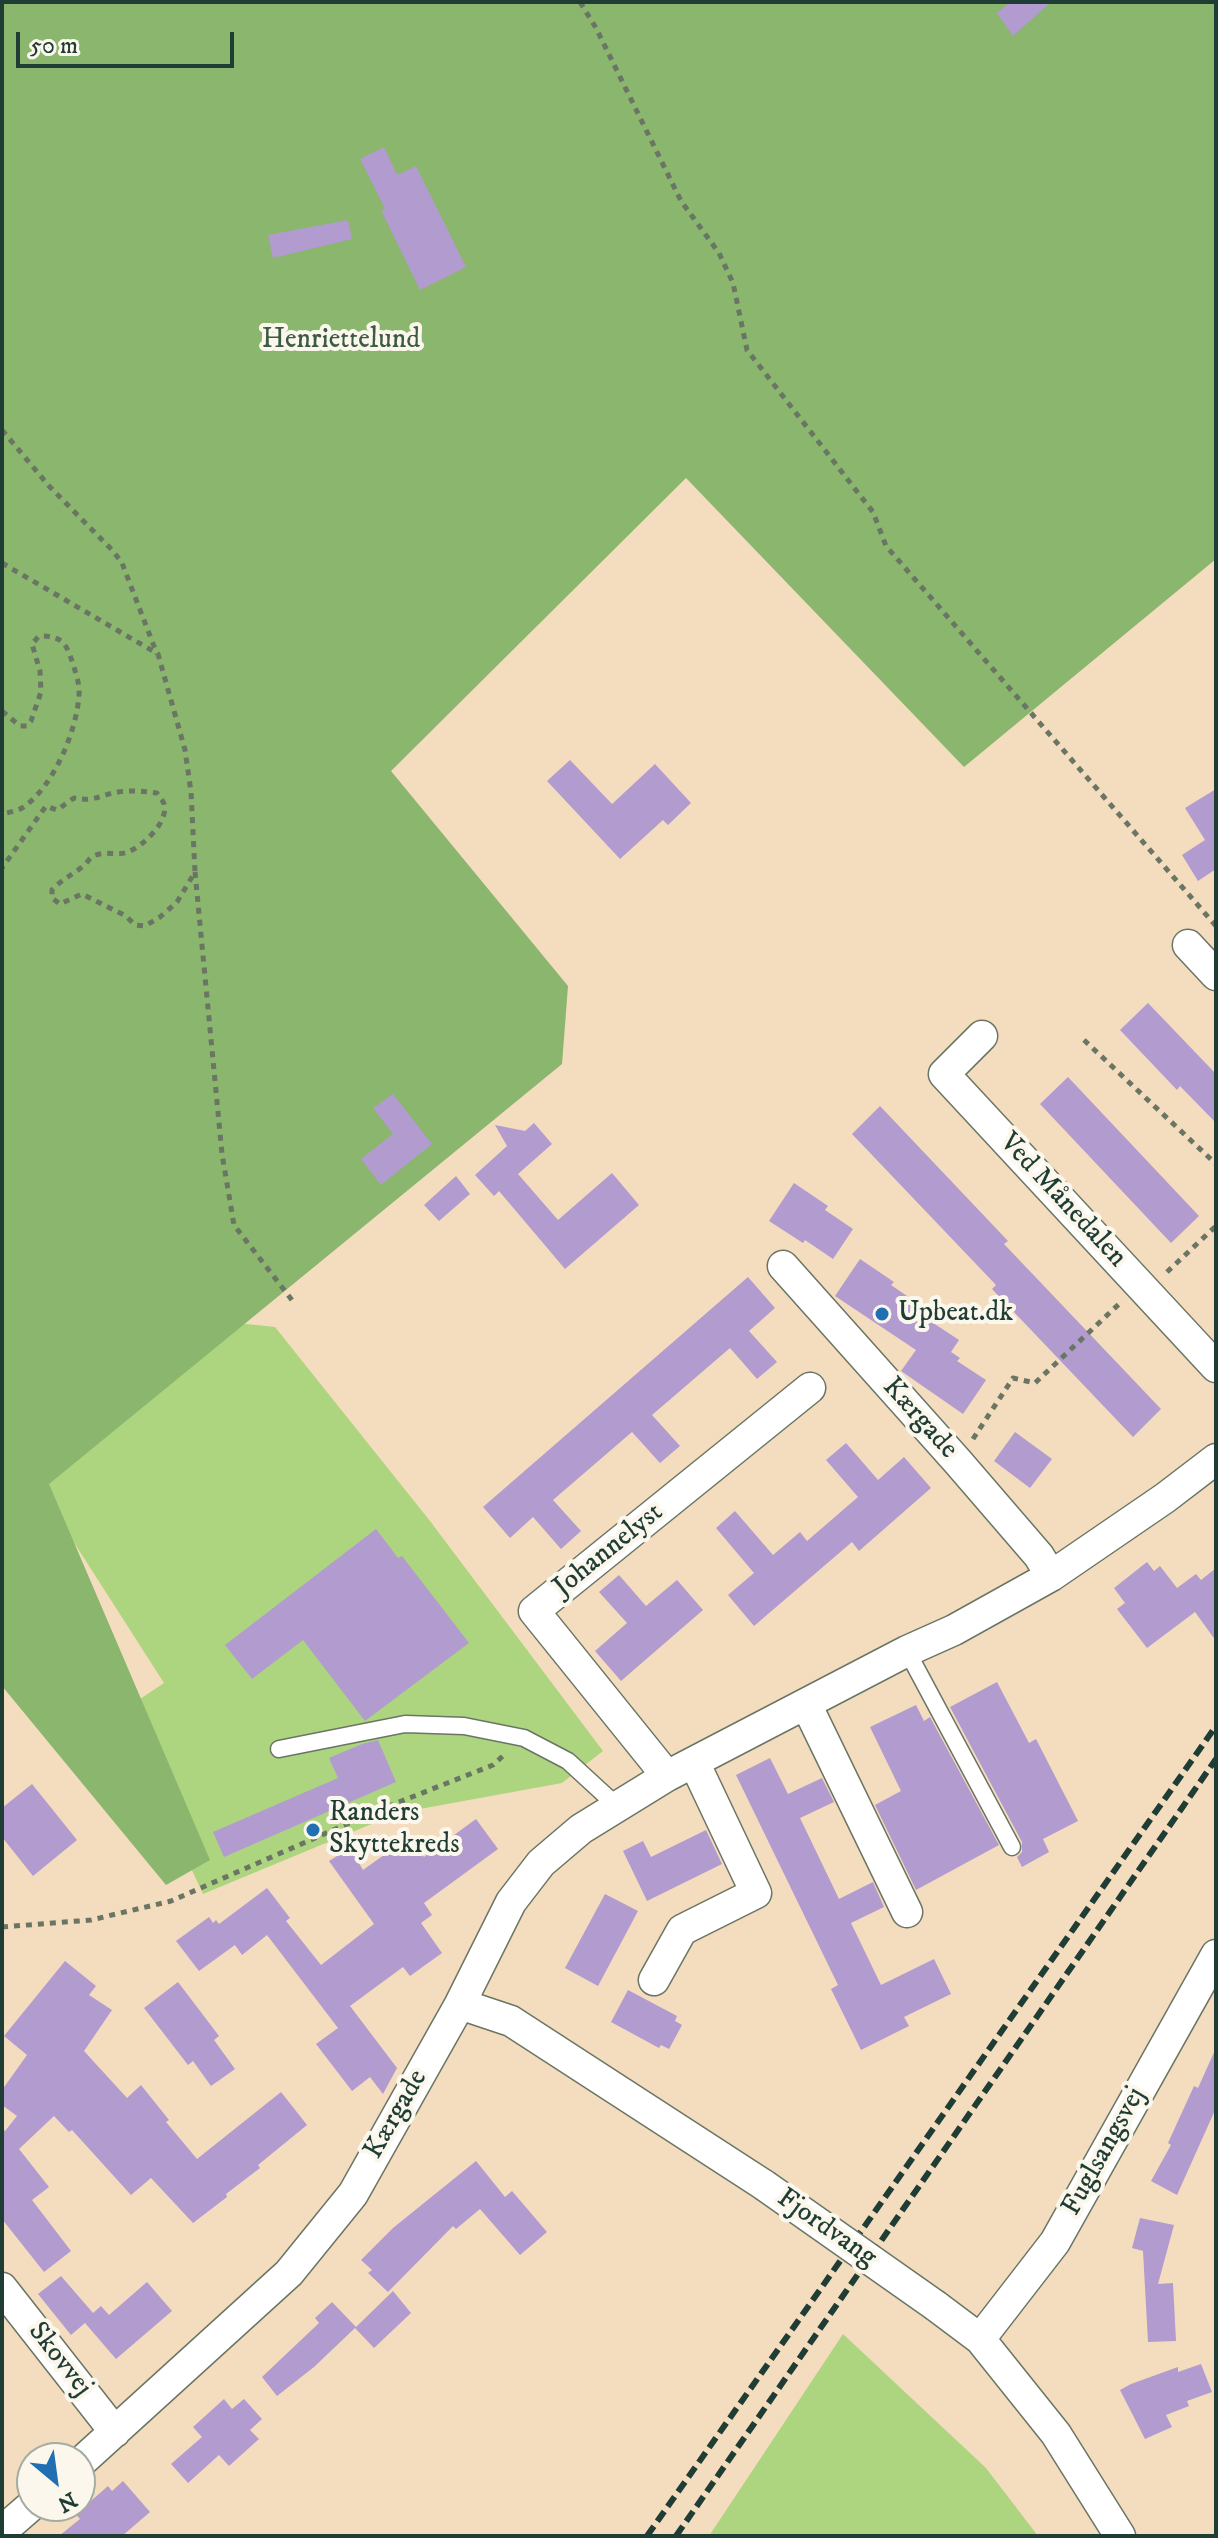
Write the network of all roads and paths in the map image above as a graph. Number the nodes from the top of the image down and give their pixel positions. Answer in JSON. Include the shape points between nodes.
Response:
{"nodes":[{"id":1,"x":580,"y":2,"type":"edge"},
{"id":2,"x":2,"y":430,"type":"edge"},
{"id":3,"x":2,"y":563,"type":"edge"},
{"id":4,"x":158,"y":654,"type":"junction"},
{"id":5,"x":2,"y":711,"type":"edge"},
{"id":6,"x":2,"y":814,"type":"edge"},
{"id":7,"x":2,"y":868,"type":"edge"},
{"id":8,"x":195,"y":872,"type":"junction"},
{"id":9,"x":1216,"y":926,"type":"edge"},
{"id":10,"x":1188,"y":945,"type":"dead end"},
{"id":11,"x":1216,"y":975,"type":"edge"},
{"id":12,"x":982,"y":1036,"type":"dead end"},
{"id":13,"x":1084,"y":1040,"type":"dead end"},
{"id":14,"x":1216,"y":1164,"type":"edge"},
{"id":15,"x":1216,"y":1226,"type":"edge"},
{"id":16,"x":783,"y":1266,"type":"dead end"},
{"id":17,"x":1144,"y":1287,"type":"junction"},
{"id":18,"x":295,"y":1304,"type":"dead end"},
{"id":19,"x":1216,"y":1367,"type":"edge"},
{"id":20,"x":810,"y":1388,"type":"dead end"},
{"id":21,"x":1216,"y":1459,"type":"edge"},
{"id":22,"x":958,"y":1462,"type":"junction"},
{"id":23,"x":1051,"y":1576,"type":"junction"},
{"id":24,"x":907,"y":1651,"type":"junction"},
{"id":25,"x":806,"y":1704,"type":"junction"},
{"id":26,"x":524,"y":1738,"type":"junction"},
{"id":27,"x":279,"y":1749,"type":"dead end"},
{"id":28,"x":694,"y":1762,"type":"junction"},
{"id":29,"x":667,"y":1776,"type":"junction"},
{"id":30,"x":618,"y":1807,"type":"junction"},
{"id":31,"x":1012,"y":1847,"type":"dead end"},
{"id":32,"x":907,"y":1912,"type":"dead end"},
{"id":33,"x":2,"y":1927,"type":"edge"},
{"id":34,"x":1216,"y":1955,"type":"edge"},
{"id":35,"x":654,"y":1980,"type":"dead end"},
{"id":36,"x":460,"y":2004,"type":"junction"},
{"id":37,"x":2,"y":2288,"type":"edge"},
{"id":38,"x":980,"y":2339,"type":"junction"},
{"id":39,"x":115,"y":2432,"type":"junction"},
{"id":40,"x":96,"y":2449,"type":"edge"},
{"id":41,"x":1120,"y":2536,"type":"edge"}],
"edges":[{"from":1,"to":9,"type":"path","via":[[681,201],[719,253],[733,283],[747,350],[873,512],[886,546]]},
{"from":2,"to":4,"type":"path","via":[[122,563]]},
{"from":3,"to":4,"type":"path"},
{"from":4,"to":8,"type":"path","via":[[185,750]]},
{"from":5,"to":6,"type":"path","via":[[27,726],[41,692],[32,644],[39,636],[60,639],[67,646],[80,693],[74,724],[52,777],[22,809]]},
{"from":7,"to":8,"type":"path","via":[[46,806],[57,810],[74,798],[90,801],[116,792],[143,791],[157,793],[164,804],[158,826],[126,853],[91,857],[62,879],[52,898],[60,904],[82,894],[145,926],[177,902]]},
{"from":8,"to":18,"type":"path","via":[[222,1154],[234,1225]]},
{"from":10,"to":11,"type":"street"},
{"from":12,"to":17,"type":"street","name":"Ved Månedalen","via":[[944,1074]]},
{"from":13,"to":14,"type":"path"},
{"from":15,"to":17,"type":"path"},
{"from":16,"to":22,"type":"street","name":"Kærgade"},
{"from":17,"to":19,"type":"street","name":"Ved Månedalen"},
{"from":17,"to":22,"type":"path","via":[[1035,1383],[1013,1378]]},
{"from":20,"to":29,"type":"street","name":"Johannelyst","via":[[534,1611]]},
{"from":21,"to":23,"type":"street","name":"Kærgade"},
{"from":22,"to":23,"type":"street","name":"Kærgade"},
{"from":23,"to":24,"type":"street","name":"Kærgade"},
{"from":24,"to":25,"type":"street","name":"Kærgade"},
{"from":24,"to":31,"type":"lane"},
{"from":25,"to":28,"type":"street","name":"Kærgade"},
{"from":25,"to":32,"type":"street"},
{"from":26,"to":27,"type":"lane","via":[[464,1726],[405,1724]]},
{"from":26,"to":30,"type":"lane","via":[[568,1761]]},
{"from":26,"to":33,"type":"path","via":[[493,1765],[171,1901],[91,1920]]},
{"from":28,"to":29,"type":"street","name":"Kærgade"},
{"from":28,"to":35,"type":"street","via":[[756,1893],[682,1930]]},
{"from":29,"to":30,"type":"street","name":"Kærgade"},
{"from":30,"to":36,"type":"street","name":"Kærgade","via":[[541,1863],[511,1902]]},
{"from":34,"to":38,"type":"street","name":"Fuglsangsvej","via":[[1055,2242]]},
{"from":36,"to":38,"type":"street","name":"Fjordvang","bridge":true,"via":[[511,2021],[764,2185]]},
{"from":36,"to":39,"type":"street","name":"Kærgade","via":[[353,2194],[324,2231],[289,2273]]},
{"from":37,"to":39,"type":"street","name":"Skovvej"},
{"from":38,"to":41,"type":"street","name":"Fjordvang","via":[[1056,2434]]},
{"from":39,"to":40,"type":"street","name":"Kærgade"}]}
